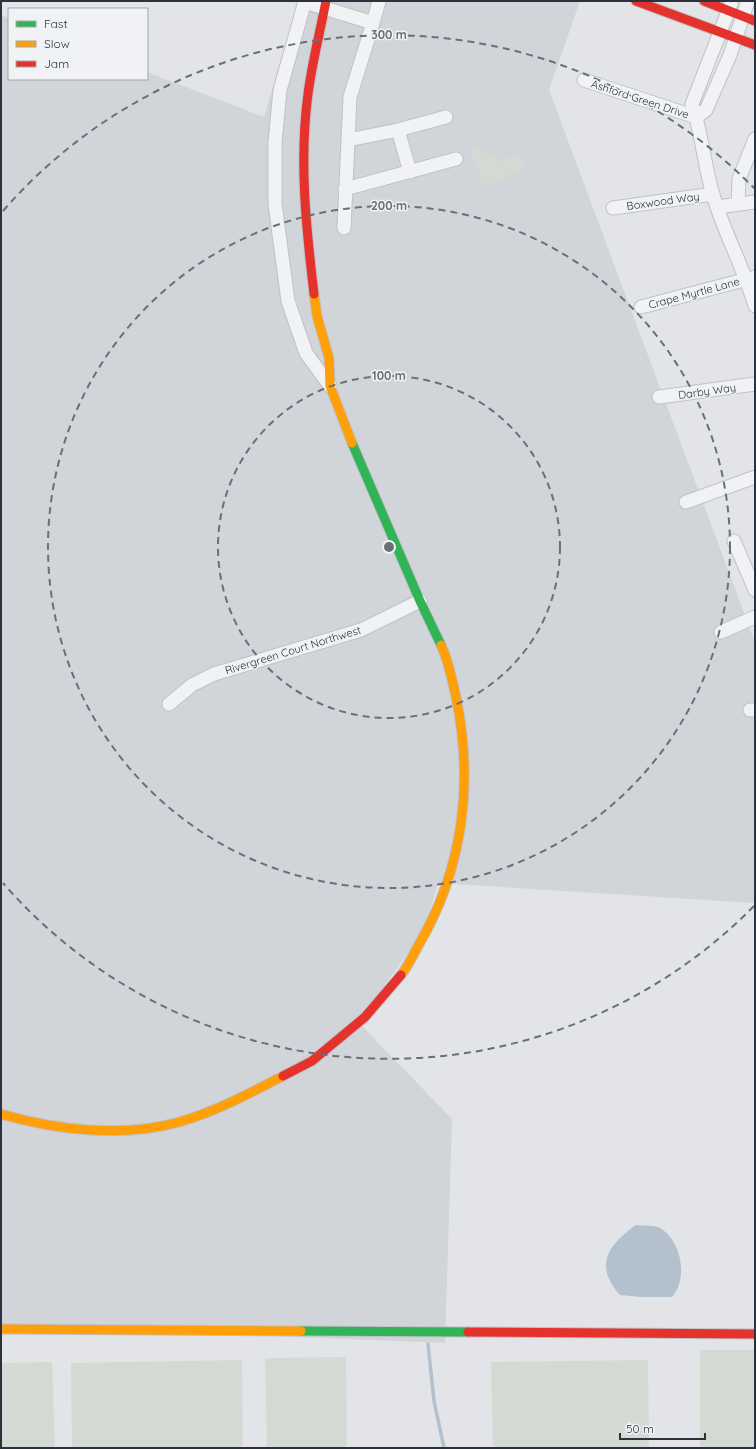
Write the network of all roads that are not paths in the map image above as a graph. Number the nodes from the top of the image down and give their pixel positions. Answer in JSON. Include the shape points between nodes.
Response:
{"nodes":[{"id":1,"x":379,"y":1,"type":"edge"},
{"id":2,"x":636,"y":1,"type":"edge"},
{"id":3,"x":704,"y":1,"type":"edge"},
{"id":4,"x":748,"y":1,"type":"edge"},
{"id":5,"x":305,"y":2,"type":"edge"},
{"id":6,"x":325,"y":5,"type":"edge"},
{"id":7,"x":730,"y":6,"type":"edge"},
{"id":8,"x":742,"y":17,"type":"junction"},
{"id":9,"x":755,"y":21,"type":"edge"},
{"id":10,"x":373,"y":23,"type":"junction"},
{"id":11,"x":719,"y":30,"type":"junction"},
{"id":12,"x":736,"y":38,"type":"junction"},
{"id":13,"x":755,"y":44,"type":"edge"},
{"id":14,"x":584,"y":80,"type":"dead end"},
{"id":15,"x":446,"y":117,"type":"dead end"},
{"id":16,"x":696,"y":117,"type":"junction"},
{"id":17,"x":398,"y":130,"type":"junction"},
{"id":18,"x":755,"y":139,"type":"edge"},
{"id":19,"x":348,"y":140,"type":"junction"},
{"id":20,"x":456,"y":160,"type":"dead end"},
{"id":21,"x":410,"y":172,"type":"junction"},
{"id":22,"x":346,"y":189,"type":"junction"},
{"id":23,"x":713,"y":194,"type":"junction"},
{"id":24,"x":755,"y":202,"type":"edge"},
{"id":25,"x":738,"y":204,"type":"junction"},
{"id":26,"x":613,"y":208,"type":"dead end"},
{"id":27,"x":717,"y":208,"type":"junction"},
{"id":28,"x":344,"y":228,"type":"dead end"},
{"id":29,"x":751,"y":278,"type":"edge"},
{"id":30,"x":755,"y":306,"type":"edge"},
{"id":31,"x":641,"y":308,"type":"dead end"},
{"id":32,"x":755,"y":384,"type":"edge"},
{"id":33,"x":330,"y":386,"type":"junction"},
{"id":34,"x":659,"y":398,"type":"dead end"},
{"id":35,"x":755,"y":477,"type":"edge"},
{"id":36,"x":686,"y":502,"type":"dead end"},
{"id":37,"x":734,"y":541,"type":"dead end"},
{"id":38,"x":755,"y":590,"type":"edge"},
{"id":39,"x":420,"y":601,"type":"junction"},
{"id":40,"x":755,"y":617,"type":"edge"},
{"id":41,"x":721,"y":632,"type":"dead end"},
{"id":42,"x":169,"y":704,"type":"dead end"},
{"id":43,"x":1,"y":1114,"type":"edge"},
{"id":44,"x":1,"y":1329,"type":"edge"},
{"id":45,"x":755,"y":1334,"type":"edge"}],
"edges":[{"from":1,"to":10,"type":"street"},
{"from":2,"to":11,"type":"main road"},
{"from":3,"to":7,"type":"main road"},
{"from":4,"to":8,"type":"street"},
{"from":5,"to":6,"type":"street"},
{"from":5,"to":33,"type":"street","via":[[280,90],[275,204],[288,301],[306,353]]},
{"from":6,"to":10,"type":"street"},
{"from":6,"to":33,"type":"main road","via":[[308,101],[304,158],[305,200],[317,316],[328,358]]},
{"from":7,"to":8,"type":"main road"},
{"from":7,"to":11,"type":"street"},
{"from":8,"to":9,"type":"main road"},
{"from":8,"to":12,"type":"street"},
{"from":10,"to":19,"type":"street","via":[[350,97]]},
{"from":11,"to":12,"type":"main road"},
{"from":11,"to":16,"type":"street","via":[[692,104]]},
{"from":12,"to":13,"type":"main road"},
{"from":12,"to":16,"type":"street","via":[[706,110]]},
{"from":14,"to":16,"type":"street","name":"Ashford Green Drive"},
{"from":15,"to":17,"type":"street"},
{"from":16,"to":23,"type":"street"},
{"from":17,"to":19,"type":"street"},
{"from":17,"to":21,"type":"street"},
{"from":18,"to":25,"type":"street","via":[[739,179]]},
{"from":19,"to":22,"type":"street"},
{"from":20,"to":21,"type":"street"},
{"from":21,"to":22,"type":"street"},
{"from":22,"to":28,"type":"street"},
{"from":23,"to":26,"type":"street","name":"Boxwood Way"},
{"from":23,"to":27,"type":"street"},
{"from":24,"to":25,"type":"street"},
{"from":25,"to":27,"type":"street"},
{"from":27,"to":29,"type":"street"},
{"from":29,"to":30,"type":"street"},
{"from":29,"to":31,"type":"street","name":"Crape Myrtle Lane"},
{"from":32,"to":34,"type":"street","name":"Darby Way"},
{"from":33,"to":39,"type":"main road"},
{"from":35,"to":36,"type":"street"},
{"from":37,"to":38,"type":"street"},
{"from":39,"to":42,"type":"street","name":"Rivergreen Court Northwest","via":[[361,630],[214,674],[192,685]]},
{"from":39,"to":43,"type":"main road","via":[[448,660],[462,726],[464,785],[459,842],[445,888],[427,931],[403,972],[365,1017],[312,1061],[241,1098],[179,1122],[130,1130],[76,1130]]},
{"from":40,"to":41,"type":"street"},
{"from":44,"to":45,"type":"main road"}]}
